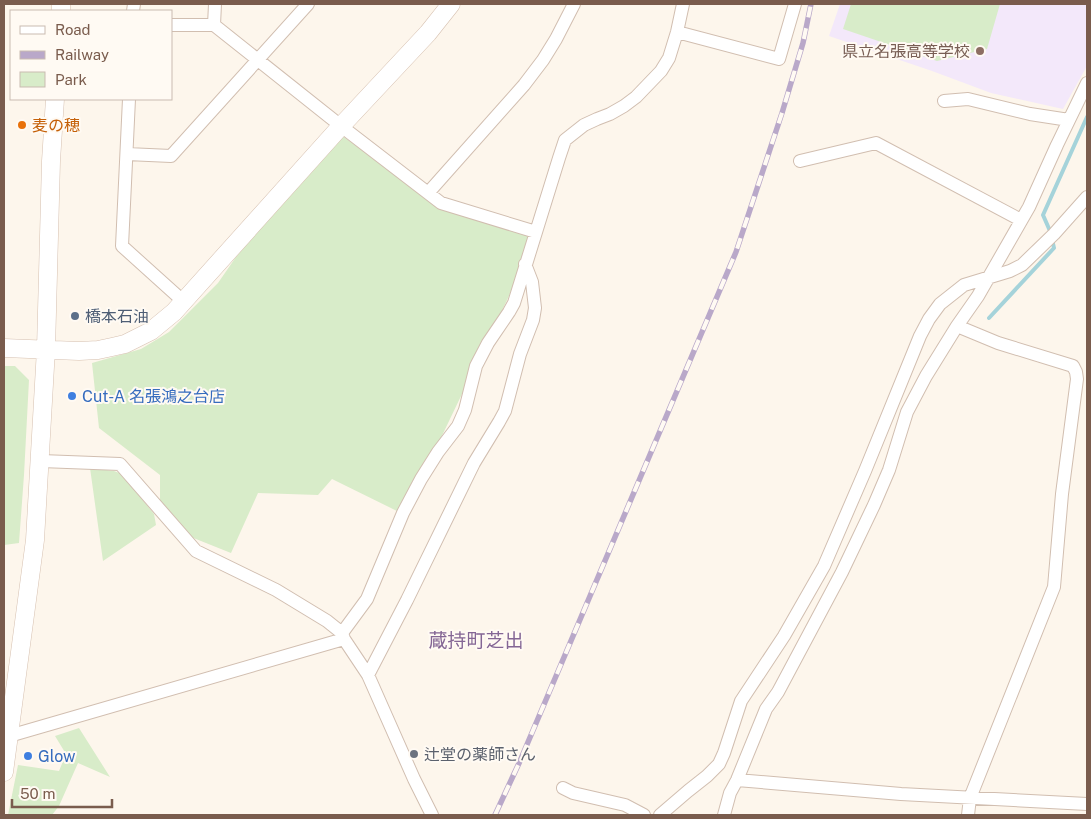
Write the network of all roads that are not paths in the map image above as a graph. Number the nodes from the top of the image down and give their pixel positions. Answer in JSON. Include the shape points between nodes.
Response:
{"nodes":[{"id":1,"x":215,"y":4,"type":"edge"},
{"id":2,"x":308,"y":4,"type":"edge"},
{"id":3,"x":451,"y":4,"type":"edge"},
{"id":4,"x":574,"y":4,"type":"edge"},
{"id":5,"x":683,"y":4,"type":"edge"},
{"id":6,"x":794,"y":4,"type":"edge"},
{"id":7,"x":172,"y":25,"type":"edge"},
{"id":8,"x":214,"y":25,"type":"junction"},
{"id":9,"x":677,"y":32,"type":"junction"},
{"id":10,"x":257,"y":60,"type":"junction"},
{"id":11,"x":1087,"y":83,"type":"edge"},
{"id":12,"x":55,"y":100,"type":"edge"},
{"id":13,"x":129,"y":100,"type":"edge"},
{"id":14,"x":944,"y":101,"type":"dead end"},
{"id":15,"x":1069,"y":120,"type":"junction"},
{"id":16,"x":340,"y":126,"type":"junction"},
{"id":17,"x":127,"y":154,"type":"junction"},
{"id":18,"x":800,"y":162,"type":"dead end"},
{"id":19,"x":428,"y":193,"type":"junction"},
{"id":20,"x":1087,"y":196,"type":"edge"},
{"id":21,"x":1021,"y":220,"type":"junction"},
{"id":22,"x":536,"y":232,"type":"junction"},
{"id":23,"x":525,"y":264,"type":"junction"},
{"id":24,"x":989,"y":277,"type":"junction"},
{"id":25,"x":183,"y":301,"type":"junction"},
{"id":26,"x":957,"y":326,"type":"junction"},
{"id":27,"x":4,"y":348,"type":"edge"},
{"id":28,"x":46,"y":349,"type":"junction"},
{"id":29,"x":41,"y":461,"type":"junction"},
{"id":30,"x":343,"y":636,"type":"junction"},
{"id":31,"x":368,"y":674,"type":"junction"},
{"id":32,"x":6,"y":736,"type":"edge"},
{"id":33,"x":4,"y":772,"type":"edge"},
{"id":34,"x":737,"y":780,"type":"junction"},
{"id":35,"x":563,"y":788,"type":"dead end"},
{"id":36,"x":970,"y":798,"type":"junction"},
{"id":37,"x":1087,"y":804,"type":"edge"},
{"id":38,"x":432,"y":815,"type":"edge"},
{"id":39,"x":644,"y":815,"type":"edge"},
{"id":40,"x":660,"y":815,"type":"edge"},
{"id":41,"x":724,"y":815,"type":"edge"},
{"id":42,"x":968,"y":815,"type":"edge"}],
"edges":[{"from":1,"to":8,"type":"street"},
{"from":2,"to":10,"type":"street"},
{"from":3,"to":16,"type":"street","via":[[428,33]]},
{"from":4,"to":19,"type":"street","via":[[556,39],[529,79]]},
{"from":5,"to":9,"type":"street"},
{"from":6,"to":9,"type":"street","via":[[779,59]]},
{"from":7,"to":8,"type":"street"},
{"from":8,"to":10,"type":"street"},
{"from":9,"to":22,"type":"street","via":[[661,71],[636,97],[610,114],[584,125],[565,140]]},
{"from":10,"to":16,"type":"street"},
{"from":10,"to":17,"type":"street","via":[[171,156]]},
{"from":11,"to":15,"type":"street"},
{"from":12,"to":28,"type":"street"},
{"from":13,"to":17,"type":"street"},
{"from":14,"to":15,"type":"street","via":[[968,99]]},
{"from":15,"to":21,"type":"street"},
{"from":16,"to":19,"type":"street"},
{"from":16,"to":25,"type":"street"},
{"from":17,"to":25,"type":"street","via":[[122,246]]},
{"from":18,"to":21,"type":"street","via":[[876,143]]},
{"from":19,"to":22,"type":"street","via":[[441,203]]},
{"from":20,"to":24,"type":"street","via":[[1051,238],[1022,265]]},
{"from":21,"to":24,"type":"street"},
{"from":22,"to":23,"type":"street"},
{"from":23,"to":30,"type":"street","via":[[514,303],[476,366],[458,426],[421,479],[367,599]]},
{"from":23,"to":31,"type":"street","via":[[532,282],[535,308],[505,411],[474,462]]},
{"from":24,"to":26,"type":"street"},
{"from":24,"to":40,"type":"street","via":[[964,285],[940,304],[929,319],[824,566],[784,636],[741,701],[719,764]]},
{"from":25,"to":28,"type":"street","via":[[151,331],[125,344],[98,350]]},
{"from":26,"to":34,"type":"street","via":[[906,412],[889,470],[874,505],[833,589],[766,709]]},
{"from":26,"to":36,"type":"street","via":[[998,344],[1073,366],[1076,372],[1054,587]]},
{"from":27,"to":28,"type":"street"},
{"from":28,"to":29,"type":"street"},
{"from":29,"to":30,"type":"street","via":[[120,464],[196,551],[276,590],[327,621]]},
{"from":29,"to":32,"type":"street","via":[[36,540]]},
{"from":30,"to":31,"type":"street"},
{"from":30,"to":32,"type":"street"},
{"from":31,"to":38,"type":"street"},
{"from":32,"to":33,"type":"street"},
{"from":34,"to":36,"type":"street"},
{"from":34,"to":41,"type":"street"},
{"from":35,"to":39,"type":"street","via":[[625,805]]},
{"from":36,"to":37,"type":"street"},
{"from":36,"to":42,"type":"street"}]}
